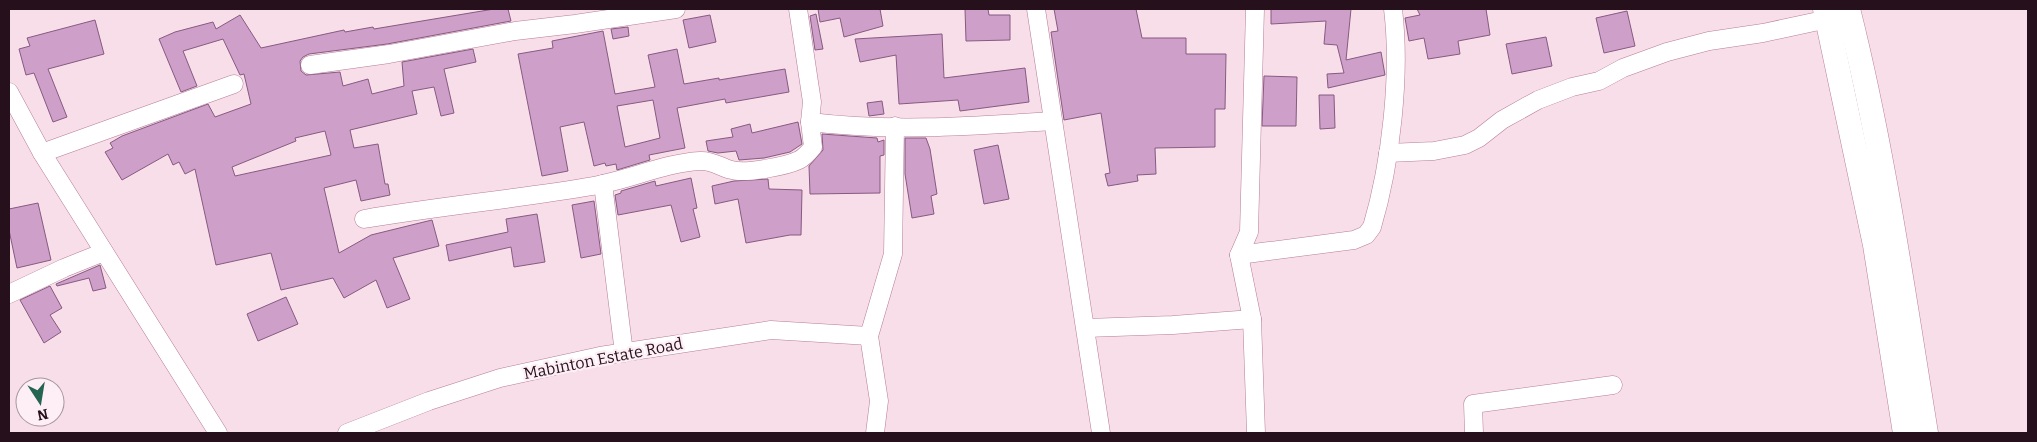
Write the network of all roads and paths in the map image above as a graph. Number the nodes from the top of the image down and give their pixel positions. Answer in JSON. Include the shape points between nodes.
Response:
{"nodes":[{"id":1,"x":676,"y":9,"type":"edge"},
{"id":2,"x":798,"y":9,"type":"edge"},
{"id":3,"x":1036,"y":9,"type":"edge"},
{"id":4,"x":1255,"y":9,"type":"edge"},
{"id":5,"x":1394,"y":9,"type":"edge"},
{"id":6,"x":1834,"y":12,"type":"edge"},
{"id":7,"x":310,"y":65,"type":"dead end"},
{"id":8,"x":234,"y":84,"type":"dead end"},
{"id":9,"x":9,"y":92,"type":"edge"},
{"id":10,"x":1053,"y":121,"type":"junction"},
{"id":11,"x":810,"y":122,"type":"junction"},
{"id":12,"x":895,"y":126,"type":"junction"},
{"id":13,"x":42,"y":153,"type":"junction"},
{"id":14,"x":1388,"y":153,"type":"junction"},
{"id":15,"x":603,"y":184,"type":"junction"},
{"id":16,"x":364,"y":219,"type":"dead end"},
{"id":17,"x":104,"y":252,"type":"junction"},
{"id":18,"x":1240,"y":255,"type":"junction"},
{"id":19,"x":9,"y":294,"type":"edge"},
{"id":20,"x":1252,"y":319,"type":"junction"},
{"id":21,"x":1086,"y":328,"type":"junction"},
{"id":22,"x":869,"y":336,"type":"junction"},
{"id":23,"x":624,"y":353,"type":"junction"},
{"id":24,"x":1613,"y":385,"type":"dead end"},
{"id":25,"x":218,"y":433,"type":"edge"},
{"id":26,"x":347,"y":433,"type":"edge"},
{"id":27,"x":875,"y":433,"type":"edge"},
{"id":28,"x":1101,"y":433,"type":"edge"},
{"id":29,"x":1256,"y":433,"type":"edge"},
{"id":30,"x":1474,"y":433,"type":"edge"},
{"id":31,"x":1905,"y":433,"type":"edge"},
{"id":32,"x":1926,"y":433,"type":"edge"}],
"edges":[{"from":1,"to":7,"type":"street","via":[[514,31]]},
{"from":2,"to":11,"type":"street","via":[[812,102]]},
{"from":3,"to":10,"type":"street"},
{"from":4,"to":18,"type":"street","via":[[1249,232]]},
{"from":5,"to":14,"type":"street","via":[[1396,78]]},
{"from":6,"to":14,"type":"street","via":[[1763,33],[1667,52],[1623,68],[1599,81],[1538,100],[1465,145],[1434,151]]},
{"from":6,"to":31,"type":"street"},
{"from":6,"to":32,"type":"street","via":[[1862,62]]},
{"from":8,"to":13,"type":"street"},
{"from":9,"to":13,"type":"street"},
{"from":10,"to":12,"type":"street","via":[[977,126]]},
{"from":10,"to":21,"type":"street"},
{"from":11,"to":12,"type":"street"},
{"from":11,"to":15,"type":"street","via":[[812,147],[798,160],[747,172],[701,160]]},
{"from":12,"to":22,"type":"street","via":[[893,254]]},
{"from":13,"to":17,"type":"street"},
{"from":14,"to":18,"type":"street","via":[[1376,216],[1366,234],[1354,240]]},
{"from":15,"to":16,"type":"street"},
{"from":15,"to":23,"type":"street"},
{"from":17,"to":19,"type":"street"},
{"from":17,"to":25,"type":"street"},
{"from":18,"to":20,"type":"street"},
{"from":20,"to":21,"type":"street"},
{"from":20,"to":29,"type":"street"},
{"from":21,"to":28,"type":"street"},
{"from":22,"to":23,"type":"street","name":"Mabinton Estate Road","via":[[771,330]]},
{"from":22,"to":27,"type":"street","via":[[879,401]]},
{"from":23,"to":26,"type":"street","name":"Mabinton Estate Road","via":[[500,378]]},
{"from":24,"to":30,"type":"street","via":[[1473,404]]}]}
